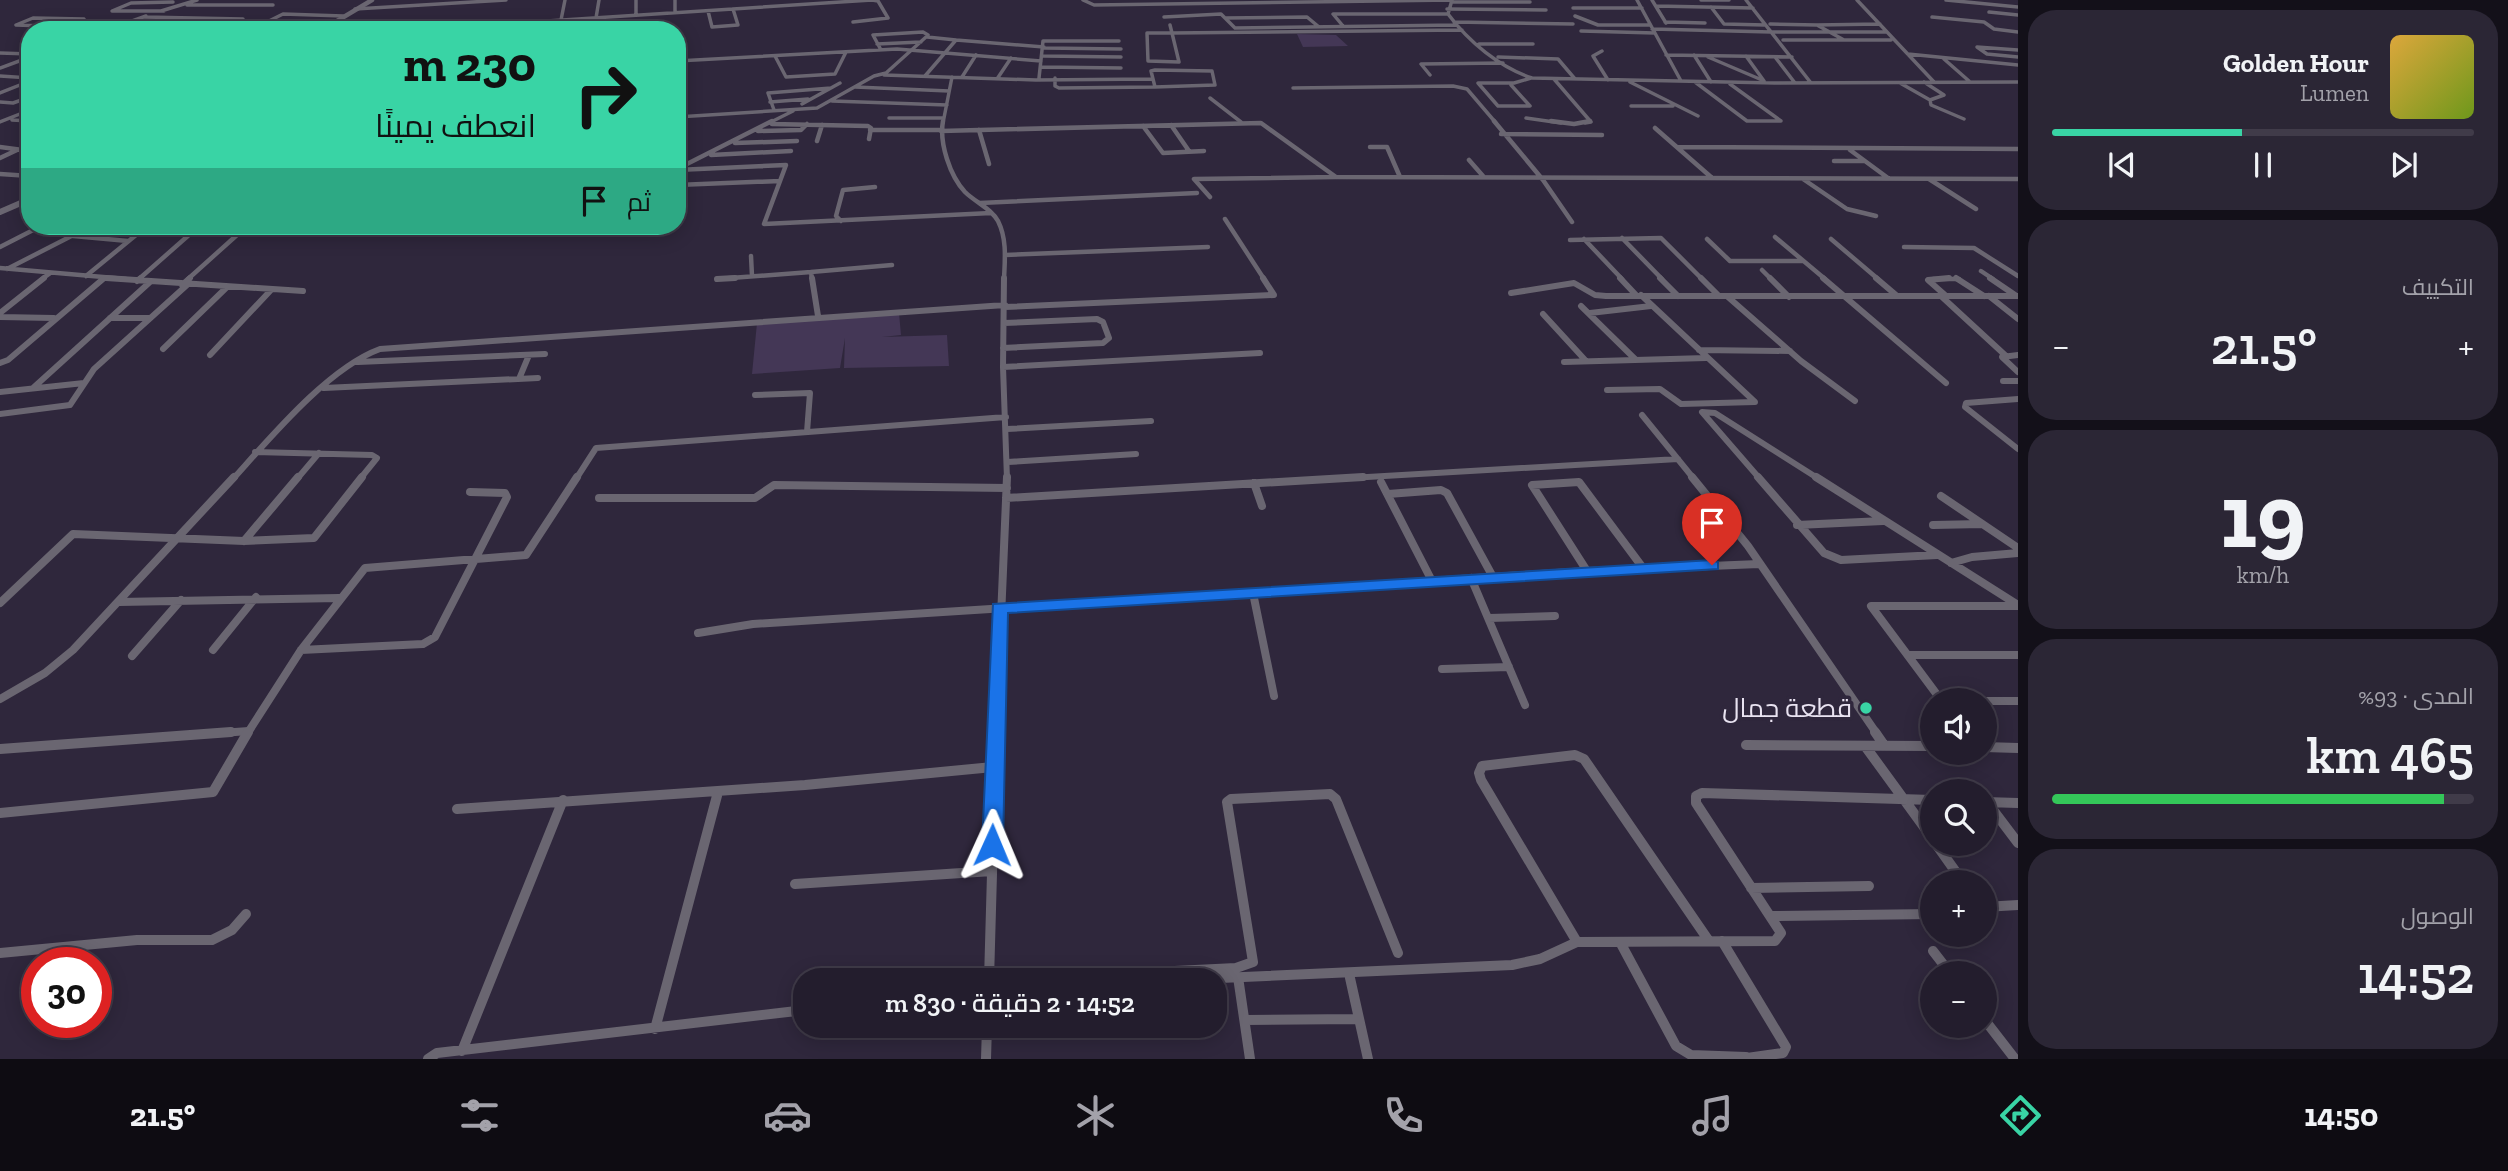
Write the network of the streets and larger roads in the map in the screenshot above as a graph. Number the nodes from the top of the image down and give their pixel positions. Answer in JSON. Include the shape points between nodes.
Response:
{"nodes":[{"id":1,"x":197,"y":0,"type":"edge"},
{"id":2,"x":372,"y":0,"type":"edge"},
{"id":3,"x":494,"y":0,"type":"edge"},
{"id":4,"x":506,"y":0,"type":"edge"},
{"id":5,"x":565,"y":0,"type":"edge"},
{"id":6,"x":599,"y":0,"type":"edge"},
{"id":7,"x":636,"y":0,"type":"edge"},
{"id":8,"x":675,"y":0,"type":"edge"},
{"id":9,"x":717,"y":0,"type":"edge"},
{"id":10,"x":1083,"y":0,"type":"edge"},
{"id":11,"x":1339,"y":0,"type":"edge"},
{"id":12,"x":1370,"y":0,"type":"edge"},
{"id":13,"x":1378,"y":0,"type":"edge"},
{"id":14,"x":1429,"y":0,"type":"edge"},
{"id":15,"x":1637,"y":0,"type":"edge"},
{"id":16,"x":1652,"y":0,"type":"edge"},
{"id":17,"x":1701,"y":0,"type":"edge"},
{"id":18,"x":1729,"y":0,"type":"edge"},
{"id":19,"x":1746,"y":0,"type":"edge"},
{"id":20,"x":1857,"y":0,"type":"edge"},
{"id":21,"x":1946,"y":0,"type":"edge"},
{"id":22,"x":469,"y":1,"type":"edge"},
{"id":23,"x":850,"y":1,"type":"edge"},
{"id":24,"x":1270,"y":1,"type":"edge"},
{"id":25,"x":1334,"y":1,"type":"edge"},
{"id":26,"x":173,"y":2,"type":"dead end"},
{"id":27,"x":802,"y":2,"type":"edge"},
{"id":28,"x":1142,"y":2,"type":"edge"},
{"id":29,"x":1530,"y":2,"type":"dead end"},
{"id":30,"x":462,"y":3,"type":"junction"},
{"id":31,"x":1198,"y":3,"type":"junction"},
{"id":32,"x":180,"y":5,"type":"junction"},
{"id":33,"x":273,"y":5,"type":"dead end"},
{"id":34,"x":1374,"y":5,"type":"dead end"},
{"id":35,"x":1450,"y":5,"type":"edge"},
{"id":36,"x":2005,"y":5,"type":"junction"},
{"id":37,"x":1656,"y":6,"type":"junction"},
{"id":38,"x":1682,"y":6,"type":"junction"},
{"id":39,"x":2018,"y":6,"type":"edge"},
{"id":40,"x":1476,"y":7,"type":"dead end"},
{"id":41,"x":1711,"y":7,"type":"junction"},
{"id":42,"x":1573,"y":8,"type":"dead end"},
{"id":43,"x":1642,"y":8,"type":"junction"},
{"id":44,"x":1753,"y":8,"type":"junction"},
{"id":45,"x":355,"y":9,"type":"junction"},
{"id":46,"x":733,"y":9,"type":"junction"},
{"id":47,"x":164,"y":10,"type":"junction"},
{"id":48,"x":708,"y":10,"type":"junction"},
{"id":49,"x":717,"y":10,"type":"junction"},
{"id":50,"x":1546,"y":10,"type":"dead end"},
{"id":51,"x":1989,"y":12,"type":"dead end"},
{"id":52,"x":458,"y":13,"type":"dead end"},
{"id":53,"x":676,"y":13,"type":"junction"},
{"id":54,"x":1336,"y":13,"type":"junction"},
{"id":55,"x":636,"y":15,"type":"junction"},
{"id":56,"x":1203,"y":15,"type":"junction"},
{"id":57,"x":1616,"y":15,"type":"dead end"},
{"id":58,"x":343,"y":16,"type":"junction"},
{"id":59,"x":1575,"y":16,"type":"dead end"},
{"id":60,"x":144,"y":17,"type":"junction"},
{"id":61,"x":1164,"y":17,"type":"dead end"},
{"id":62,"x":1932,"y":17,"type":"dead end"},
{"id":63,"x":596,"y":18,"type":"junction"},
{"id":64,"x":1225,"y":18,"type":"junction"},
{"id":65,"x":243,"y":19,"type":"dead end"},
{"id":66,"x":561,"y":20,"type":"junction"},
{"id":67,"x":26,"y":21,"type":"edge"},
{"id":68,"x":80,"y":21,"type":"edge"},
{"id":69,"x":132,"y":21,"type":"edge"},
{"id":70,"x":269,"y":21,"type":"edge"},
{"id":71,"x":336,"y":21,"type":"edge"},
{"id":72,"x":546,"y":21,"type":"edge"},
{"id":73,"x":853,"y":22,"type":"dead end"},
{"id":74,"x":1573,"y":23,"type":"dead end"},
{"id":75,"x":1693,"y":23,"type":"junction"},
{"id":76,"x":1705,"y":23,"type":"dead end"},
{"id":77,"x":1456,"y":24,"type":"junction"},
{"id":78,"x":1768,"y":24,"type":"junction"},
{"id":79,"x":1817,"y":24,"type":"junction"},
{"id":80,"x":1880,"y":24,"type":"junction"},
{"id":81,"x":1170,"y":25,"type":"dead end"},
{"id":82,"x":1343,"y":26,"type":"junction"},
{"id":83,"x":1319,"y":27,"type":"junction"},
{"id":84,"x":1652,"y":28,"type":"junction"},
{"id":85,"x":1462,"y":30,"type":"junction"},
{"id":86,"x":1581,"y":31,"type":"dead end"},
{"id":87,"x":1771,"y":32,"type":"junction"},
{"id":88,"x":1830,"y":32,"type":"junction"},
{"id":89,"x":1887,"y":32,"type":"junction"},
{"id":90,"x":2018,"y":32,"type":"edge"},
{"id":91,"x":1172,"y":33,"type":"junction"},
{"id":92,"x":1467,"y":35,"type":"junction"},
{"id":93,"x":1384,"y":36,"type":"dead end"},
{"id":94,"x":926,"y":37,"type":"junction"},
{"id":95,"x":956,"y":40,"type":"junction"},
{"id":96,"x":1783,"y":40,"type":"dead end"},
{"id":97,"x":1844,"y":40,"type":"junction"},
{"id":98,"x":1891,"y":40,"type":"dead end"},
{"id":99,"x":921,"y":42,"type":"junction"},
{"id":100,"x":877,"y":44,"type":"junction"},
{"id":101,"x":1479,"y":44,"type":"junction"},
{"id":102,"x":1533,"y":44,"type":"dead end"},
{"id":103,"x":1044,"y":47,"type":"junction"},
{"id":104,"x":1121,"y":49,"type":"junction"},
{"id":105,"x":881,"y":50,"type":"junction"},
{"id":106,"x":914,"y":50,"type":"junction"},
{"id":107,"x":2018,"y":50,"type":"edge"},
{"id":108,"x":1602,"y":51,"type":"dead end"},
{"id":109,"x":846,"y":52,"type":"junction"},
{"id":110,"x":0,"y":53,"type":"edge"},
{"id":111,"x":944,"y":53,"type":"junction"},
{"id":112,"x":21,"y":54,"type":"edge"},
{"id":113,"x":1908,"y":54,"type":"junction"},
{"id":114,"x":775,"y":55,"type":"junction"},
{"id":115,"x":976,"y":55,"type":"junction"},
{"id":116,"x":1666,"y":55,"type":"junction"},
{"id":117,"x":1694,"y":55,"type":"junction"},
{"id":118,"x":1704,"y":55,"type":"junction"},
{"id":119,"x":1746,"y":56,"type":"junction"},
{"id":120,"x":1121,"y":57,"type":"junction"},
{"id":121,"x":1495,"y":57,"type":"junction"},
{"id":122,"x":1775,"y":57,"type":"junction"},
{"id":123,"x":1792,"y":57,"type":"junction"},
{"id":124,"x":1942,"y":57,"type":"junction"},
{"id":125,"x":2018,"y":57,"type":"edge"},
{"id":126,"x":1011,"y":58,"type":"junction"},
{"id":127,"x":1042,"y":58,"type":"junction"},
{"id":128,"x":21,"y":59,"type":"edge"},
{"id":129,"x":686,"y":60,"type":"edge"},
{"id":130,"x":1504,"y":63,"type":"junction"},
{"id":131,"x":2018,"y":65,"type":"edge"},
{"id":132,"x":1041,"y":67,"type":"junction"},
{"id":133,"x":1729,"y":67,"type":"junction"},
{"id":134,"x":0,"y":68,"type":"edge"},
{"id":135,"x":1121,"y":68,"type":"junction"},
{"id":136,"x":1182,"y":70,"type":"junction"},
{"id":137,"x":881,"y":75,"type":"junction"},
{"id":138,"x":1430,"y":75,"type":"dead end"},
{"id":139,"x":0,"y":76,"type":"edge"},
{"id":140,"x":925,"y":76,"type":"junction"},
{"id":141,"x":15,"y":77,"type":"junction"},
{"id":142,"x":952,"y":77,"type":"junction"},
{"id":143,"x":962,"y":77,"type":"junction"},
{"id":144,"x":21,"y":78,"type":"edge"},
{"id":145,"x":1039,"y":78,"type":"junction"},
{"id":146,"x":1055,"y":78,"type":"junction"},
{"id":147,"x":1530,"y":78,"type":"junction"},
{"id":148,"x":998,"y":79,"type":"junction"},
{"id":149,"x":1123,"y":79,"type":"junction"},
{"id":150,"x":1152,"y":79,"type":"junction"},
{"id":151,"x":1554,"y":79,"type":"junction"},
{"id":152,"x":1576,"y":79,"type":"junction"},
{"id":153,"x":1608,"y":80,"type":"junction"},
{"id":154,"x":1626,"y":80,"type":"junction"},
{"id":155,"x":1764,"y":80,"type":"junction"},
{"id":156,"x":1681,"y":81,"type":"junction"},
{"id":157,"x":1694,"y":81,"type":"junction"},
{"id":158,"x":1969,"y":81,"type":"junction"},
{"id":159,"x":0,"y":82,"type":"edge"},
{"id":160,"x":1711,"y":82,"type":"junction"},
{"id":161,"x":1728,"y":82,"type":"junction"},
{"id":162,"x":1900,"y":82,"type":"junction"},
{"id":163,"x":1923,"y":82,"type":"junction"},
{"id":164,"x":1934,"y":82,"type":"junction"},
{"id":165,"x":2018,"y":82,"type":"edge"},
{"id":166,"x":21,"y":83,"type":"edge"},
{"id":167,"x":840,"y":83,"type":"dead end"},
{"id":168,"x":1738,"y":83,"type":"junction"},
{"id":169,"x":1775,"y":83,"type":"junction"},
{"id":170,"x":1796,"y":83,"type":"junction"},
{"id":171,"x":1811,"y":83,"type":"junction"},
{"id":172,"x":1511,"y":85,"type":"dead end"},
{"id":173,"x":854,"y":87,"type":"junction"},
{"id":174,"x":1185,"y":87,"type":"junction"},
{"id":175,"x":831,"y":88,"type":"junction"},
{"id":176,"x":1155,"y":88,"type":"junction"},
{"id":177,"x":1293,"y":88,"type":"dead end"},
{"id":178,"x":949,"y":90,"type":"junction"},
{"id":179,"x":0,"y":93,"type":"edge"},
{"id":180,"x":1210,"y":97,"type":"dead end"},
{"id":181,"x":812,"y":99,"type":"junction"},
{"id":182,"x":21,"y":100,"type":"edge"},
{"id":183,"x":1930,"y":100,"type":"junction"},
{"id":184,"x":830,"y":101,"type":"junction"},
{"id":185,"x":0,"y":102,"type":"edge"},
{"id":186,"x":770,"y":102,"type":"junction"},
{"id":187,"x":802,"y":104,"type":"dead end"},
{"id":188,"x":947,"y":105,"type":"junction"},
{"id":189,"x":1631,"y":106,"type":"dead end"},
{"id":190,"x":1677,"y":106,"type":"junction"},
{"id":191,"x":797,"y":108,"type":"junction"},
{"id":192,"x":774,"y":110,"type":"junction"},
{"id":193,"x":21,"y":114,"type":"edge"},
{"id":194,"x":686,"y":116,"type":"edge"},
{"id":195,"x":1698,"y":116,"type":"dead end"},
{"id":196,"x":943,"y":118,"type":"junction"},
{"id":197,"x":1526,"y":118,"type":"dead end"},
{"id":198,"x":8,"y":119,"type":"junction"},
{"id":199,"x":1964,"y":119,"type":"dead end"},
{"id":200,"x":21,"y":120,"type":"edge"},
{"id":201,"x":0,"y":122,"type":"edge"},
{"id":202,"x":1242,"y":123,"type":"junction"},
{"id":203,"x":769,"y":124,"type":"junction"},
{"id":204,"x":807,"y":124,"type":"junction"},
{"id":205,"x":822,"y":125,"type":"junction"},
{"id":206,"x":1171,"y":125,"type":"junction"},
{"id":207,"x":1143,"y":126,"type":"junction"},
{"id":208,"x":1655,"y":128,"type":"dead end"},
{"id":209,"x":870,"y":130,"type":"junction"},
{"id":210,"x":885,"y":130,"type":"junction"},
{"id":211,"x":898,"y":130,"type":"junction"},
{"id":212,"x":979,"y":130,"type":"junction"},
{"id":213,"x":754,"y":131,"type":"junction"},
{"id":214,"x":941,"y":131,"type":"junction"},
{"id":215,"x":1501,"y":134,"type":"junction"},
{"id":216,"x":1602,"y":135,"type":"dead end"},
{"id":217,"x":896,"y":138,"type":"dead end"},
{"id":218,"x":869,"y":139,"type":"dead end"},
{"id":219,"x":782,"y":141,"type":"junction"},
{"id":220,"x":797,"y":141,"type":"dead end"},
{"id":221,"x":817,"y":141,"type":"dead end"},
{"id":222,"x":750,"y":142,"type":"junction"},
{"id":223,"x":732,"y":143,"type":"junction"},
{"id":224,"x":1370,"y":147,"type":"dead end"},
{"id":225,"x":1676,"y":147,"type":"junction"},
{"id":226,"x":2,"y":149,"type":"edge"},
{"id":227,"x":1849,"y":149,"type":"junction"},
{"id":228,"x":2018,"y":149,"type":"edge"},
{"id":229,"x":21,"y":150,"type":"edge"},
{"id":230,"x":21,"y":151,"type":"edge"},
{"id":231,"x":781,"y":151,"type":"junction"},
{"id":232,"x":791,"y":151,"type":"dead end"},
{"id":233,"x":1189,"y":151,"type":"junction"},
{"id":234,"x":1204,"y":151,"type":"dead end"},
{"id":235,"x":749,"y":153,"type":"junction"},
{"id":236,"x":705,"y":156,"type":"junction"},
{"id":237,"x":0,"y":158,"type":"edge"},
{"id":238,"x":1469,"y":160,"type":"dead end"},
{"id":239,"x":1834,"y":160,"type":"dead end"},
{"id":240,"x":1865,"y":161,"type":"junction"},
{"id":241,"x":989,"y":164,"type":"dead end"},
{"id":242,"x":686,"y":165,"type":"edge"},
{"id":243,"x":686,"y":169,"type":"edge"},
{"id":244,"x":0,"y":174,"type":"edge"},
{"id":245,"x":21,"y":175,"type":"edge"},
{"id":246,"x":1483,"y":176,"type":"junction"},
{"id":247,"x":1336,"y":177,"type":"junction"},
{"id":248,"x":1400,"y":177,"type":"junction"},
{"id":249,"x":1538,"y":177,"type":"junction"},
{"id":250,"x":1711,"y":178,"type":"junction"},
{"id":251,"x":1802,"y":178,"type":"junction"},
{"id":252,"x":1889,"y":179,"type":"junction"},
{"id":253,"x":1928,"y":179,"type":"junction"},
{"id":254,"x":2018,"y":179,"type":"edge"},
{"id":255,"x":780,"y":181,"type":"junction"},
{"id":256,"x":686,"y":185,"type":"edge"},
{"id":257,"x":874,"y":187,"type":"dead end"},
{"id":258,"x":1197,"y":193,"type":"dead end"},
{"id":259,"x":1210,"y":197,"type":"dead end"},
{"id":260,"x":21,"y":203,"type":"edge"},
{"id":261,"x":979,"y":203,"type":"junction"},
{"id":262,"x":1976,"y":209,"type":"dead end"},
{"id":263,"x":0,"y":212,"type":"edge"},
{"id":264,"x":991,"y":213,"type":"junction"},
{"id":265,"x":1876,"y":216,"type":"dead end"},
{"id":266,"x":1225,"y":219,"type":"dead end"},
{"id":267,"x":841,"y":221,"type":"junction"},
{"id":268,"x":1572,"y":222,"type":"dead end"},
{"id":269,"x":23,"y":235,"type":"edge"},
{"id":270,"x":136,"y":235,"type":"edge"},
{"id":271,"x":190,"y":235,"type":"edge"},
{"id":272,"x":236,"y":235,"type":"edge"},
{"id":273,"x":72,"y":236,"type":"joint"},
{"id":274,"x":1775,"y":237,"type":"dead end"},
{"id":275,"x":1622,"y":238,"type":"junction"},
{"id":276,"x":1584,"y":239,"type":"junction"},
{"id":277,"x":1707,"y":239,"type":"dead end"},
{"id":278,"x":1831,"y":239,"type":"dead end"},
{"id":279,"x":1570,"y":240,"type":"dead end"},
{"id":280,"x":128,"y":242,"type":"junction"},
{"id":281,"x":0,"y":247,"type":"edge"},
{"id":282,"x":1208,"y":247,"type":"dead end"},
{"id":283,"x":1904,"y":247,"type":"dead end"},
{"id":284,"x":1005,"y":255,"type":"junction"},
{"id":285,"x":751,"y":256,"type":"dead end"},
{"id":286,"x":1804,"y":261,"type":"junction"},
{"id":287,"x":892,"y":265,"type":"dead end"},
{"id":288,"x":3,"y":269,"type":"edge"},
{"id":289,"x":1762,"y":270,"type":"dead end"},
{"id":290,"x":1981,"y":271,"type":"dead end"},
{"id":291,"x":811,"y":272,"type":"junction"},
{"id":292,"x":49,"y":274,"type":"junction"},
{"id":293,"x":86,"y":276,"type":"junction"},
{"id":294,"x":752,"y":276,"type":"junction"},
{"id":295,"x":2018,"y":276,"type":"edge"},
{"id":296,"x":104,"y":278,"type":"junction"},
{"id":297,"x":717,"y":279,"type":"dead end"},
{"id":298,"x":137,"y":281,"type":"junction"},
{"id":299,"x":150,"y":282,"type":"junction"},
{"id":300,"x":184,"y":285,"type":"junction"},
{"id":301,"x":226,"y":288,"type":"junction"},
{"id":302,"x":271,"y":290,"type":"junction"},
{"id":303,"x":303,"y":292,"type":"dead end"},
{"id":304,"x":1511,"y":293,"type":"dead end"},
{"id":305,"x":1638,"y":295,"type":"junction"},
{"id":306,"x":1943,"y":295,"type":"junction"},
{"id":307,"x":1678,"y":296,"type":"junction"},
{"id":308,"x":1719,"y":296,"type":"junction"},
{"id":309,"x":1727,"y":296,"type":"junction"},
{"id":310,"x":1842,"y":296,"type":"junction"},
{"id":311,"x":1897,"y":296,"type":"junction"},
{"id":312,"x":1986,"y":296,"type":"junction"},
{"id":313,"x":2017,"y":296,"type":"edge"},
{"id":314,"x":1789,"y":297,"type":"junction"},
{"id":315,"x":1005,"y":306,"type":"junction"},
{"id":316,"x":1581,"y":306,"type":"dead end"},
{"id":317,"x":1651,"y":306,"type":"junction"},
{"id":318,"x":1590,"y":313,"type":"dead end"},
{"id":319,"x":1543,"y":314,"type":"dead end"},
{"id":320,"x":0,"y":315,"type":"edge"},
{"id":321,"x":818,"y":316,"type":"junction"},
{"id":322,"x":54,"y":318,"type":"junction"},
{"id":323,"x":110,"y":318,"type":"junction"},
{"id":324,"x":150,"y":318,"type":"junction"},
{"id":325,"x":2018,"y":319,"type":"edge"},
{"id":326,"x":1004,"y":323,"type":"junction"},
{"id":327,"x":1003,"y":348,"type":"junction"},
{"id":328,"x":163,"y":349,"type":"dead end"},
{"id":329,"x":1698,"y":351,"type":"junction"},
{"id":330,"x":1790,"y":351,"type":"junction"},
{"id":331,"x":1260,"y":353,"type":"dead end"},
{"id":332,"x":545,"y":354,"type":"dead end"},
{"id":333,"x":210,"y":355,"type":"dead end"},
{"id":334,"x":529,"y":355,"type":"junction"},
{"id":335,"x":2005,"y":355,"type":"junction"},
{"id":336,"x":2018,"y":355,"type":"edge"},
{"id":337,"x":1707,"y":358,"type":"junction"},
{"id":338,"x":1635,"y":359,"type":"junction"},
{"id":339,"x":1586,"y":361,"type":"junction"},
{"id":340,"x":357,"y":362,"type":"junction"},
{"id":341,"x":1564,"y":362,"type":"dead end"},
{"id":342,"x":0,"y":363,"type":"edge"},
{"id":343,"x":1003,"y":367,"type":"junction"},
{"id":344,"x":2018,"y":372,"type":"edge"},
{"id":345,"x":538,"y":378,"type":"dead end"},
{"id":346,"x":519,"y":379,"type":"junction"},
{"id":347,"x":2003,"y":381,"type":"dead end"},
{"id":348,"x":2018,"y":381,"type":"edge"},
{"id":349,"x":84,"y":383,"type":"junction"},
{"id":350,"x":1946,"y":383,"type":"dead end"},
{"id":351,"x":33,"y":388,"type":"junction"},
{"id":352,"x":323,"y":388,"type":"junction"},
{"id":353,"x":1607,"y":390,"type":"dead end"},
{"id":354,"x":0,"y":392,"type":"edge"},
{"id":355,"x":755,"y":395,"type":"dead end"},
{"id":356,"x":2018,"y":399,"type":"edge"},
{"id":357,"x":1855,"y":401,"type":"dead end"},
{"id":358,"x":0,"y":414,"type":"edge"},
{"id":359,"x":1642,"y":415,"type":"dead end"},
{"id":360,"x":1006,"y":417,"type":"junction"},
{"id":361,"x":1152,"y":421,"type":"dead end"},
{"id":362,"x":1007,"y":429,"type":"junction"},
{"id":363,"x":807,"y":432,"type":"junction"},
{"id":364,"x":2018,"y":449,"type":"edge"},
{"id":365,"x":255,"y":452,"type":"junction"},
{"id":366,"x":319,"y":453,"type":"junction"},
{"id":367,"x":1136,"y":454,"type":"dead end"},
{"id":368,"x":1678,"y":458,"type":"junction"},
{"id":369,"x":1008,"y":462,"type":"junction"},
{"id":370,"x":1381,"y":482,"type":"dead end"},
{"id":371,"x":1254,"y":483,"type":"junction"},
{"id":372,"x":1007,"y":488,"type":"junction"},
{"id":373,"x":470,"y":492,"type":"dead end"},
{"id":374,"x":1388,"y":494,"type":"junction"},
{"id":375,"x":1941,"y":496,"type":"dead end"},
{"id":376,"x":599,"y":498,"type":"dead end"},
{"id":377,"x":1006,"y":498,"type":"junction"},
{"id":378,"x":1262,"y":506,"type":"dead end"},
{"id":379,"x":1884,"y":521,"type":"junction"},
{"id":380,"x":1983,"y":524,"type":"junction"},
{"id":381,"x":1797,"y":525,"type":"junction"},
{"id":382,"x":1933,"y":525,"type":"dead end"},
{"id":383,"x":180,"y":538,"type":"junction"},
{"id":384,"x":244,"y":541,"type":"junction"},
{"id":385,"x":2018,"y":551,"type":"edge"},
{"id":386,"x":1937,"y":555,"type":"junction"},
{"id":387,"x":472,"y":559,"type":"junction"},
{"id":388,"x":1951,"y":563,"type":"junction"},
{"id":389,"x":1759,"y":564,"type":"junction"},
{"id":390,"x":1643,"y":568,"type":"junction"},
{"id":391,"x":1587,"y":571,"type":"junction"},
{"id":392,"x":1493,"y":577,"type":"junction"},
{"id":393,"x":1471,"y":578,"type":"junction"},
{"id":394,"x":1432,"y":582,"type":"junction"},
{"id":395,"x":1253,"y":593,"type":"junction"},
{"id":396,"x":256,"y":597,"type":"junction"},
{"id":397,"x":339,"y":598,"type":"junction"},
{"id":398,"x":181,"y":600,"type":"junction"},
{"id":399,"x":119,"y":602,"type":"junction"},
{"id":400,"x":0,"y":603,"type":"edge"},
{"id":401,"x":2018,"y":605,"type":"edge"},
{"id":402,"x":999,"y":608,"type":"junction"},
{"id":403,"x":1555,"y":616,"type":"dead end"},
{"id":404,"x":1489,"y":618,"type":"junction"},
{"id":405,"x":698,"y":633,"type":"dead end"},
{"id":406,"x":213,"y":650,"type":"dead end"},
{"id":407,"x":301,"y":650,"type":"junction"},
{"id":408,"x":1908,"y":655,"type":"junction"},
{"id":409,"x":2018,"y":655,"type":"edge"},
{"id":410,"x":132,"y":656,"type":"dead end"},
{"id":411,"x":1509,"y":667,"type":"junction"},
{"id":412,"x":1442,"y":669,"type":"dead end"},
{"id":413,"x":1932,"y":688,"type":"edge"},
{"id":414,"x":1273,"y":696,"type":"dead end"},
{"id":415,"x":0,"y":699,"type":"edge"},
{"id":416,"x":1997,"y":701,"type":"edge"},
{"id":417,"x":2018,"y":701,"type":"edge"},
{"id":418,"x":1525,"y":705,"type":"dead end"},
{"id":419,"x":249,"y":731,"type":"junction"},
{"id":420,"x":1746,"y":745,"type":"dead end"},
{"id":421,"x":1884,"y":745,"type":"junction"},
{"id":422,"x":1865,"y":746,"type":"junction"},
{"id":423,"x":1920,"y":746,"type":"edge"},
{"id":424,"x":1997,"y":747,"type":"edge"},
{"id":425,"x":2018,"y":748,"type":"edge"},
{"id":426,"x":0,"y":749,"type":"edge"},
{"id":427,"x":993,"y":767,"type":"junction"},
{"id":428,"x":718,"y":792,"type":"junction"},
{"id":429,"x":1904,"y":799,"type":"junction"},
{"id":430,"x":563,"y":800,"type":"junction"},
{"id":431,"x":1920,"y":800,"type":"edge"},
{"id":432,"x":1997,"y":802,"type":"edge"},
{"id":433,"x":2018,"y":803,"type":"edge"},
{"id":434,"x":457,"y":809,"type":"dead end"},
{"id":435,"x":0,"y":813,"type":"edge"},
{"id":436,"x":1997,"y":816,"type":"edge"},
{"id":437,"x":1920,"y":821,"type":"edge"},
{"id":438,"x":2018,"y":843,"type":"edge"},
{"id":439,"x":992,"y":871,"type":"junction"},
{"id":440,"x":794,"y":884,"type":"dead end"},
{"id":441,"x":1869,"y":886,"type":"dead end"},
{"id":442,"x":1751,"y":888,"type":"junction"},
{"id":443,"x":2018,"y":905,"type":"edge"},
{"id":444,"x":1997,"y":906,"type":"edge"},
{"id":445,"x":246,"y":914,"type":"dead end"},
{"id":446,"x":1920,"y":914,"type":"edge"},
{"id":447,"x":1770,"y":916,"type":"junction"},
{"id":448,"x":1709,"y":941,"type":"junction"},
{"id":449,"x":1722,"y":941,"type":"junction"},
{"id":450,"x":1577,"y":942,"type":"junction"},
{"id":451,"x":1620,"y":942,"type":"junction"},
{"id":452,"x":1933,"y":951,"type":"dead end"},
{"id":453,"x":0,"y":953,"type":"edge"},
{"id":454,"x":1398,"y":953,"type":"dead end"},
{"id":455,"x":1941,"y":961,"type":"edge"},
{"id":456,"x":989,"y":968,"type":"edge"},
{"id":457,"x":1227,"y":968,"type":"edge"},
{"id":458,"x":1238,"y":977,"type":"junction"},
{"id":459,"x":1227,"y":978,"type":"edge"},
{"id":460,"x":1350,"y":978,"type":"dead end"},
{"id":461,"x":793,"y":1012,"type":"edge"},
{"id":462,"x":1358,"y":1019,"type":"junction"},
{"id":463,"x":1245,"y":1020,"type":"junction"},
{"id":464,"x":655,"y":1029,"type":"junction"},
{"id":465,"x":1997,"y":1036,"type":"edge"},
{"id":466,"x":987,"y":1038,"type":"edge"},
{"id":467,"x":462,"y":1051,"type":"junction"},
{"id":468,"x":1746,"y":1058,"type":"edge"},
{"id":469,"x":428,"y":1059,"type":"edge"},
{"id":470,"x":986,"y":1059,"type":"edge"},
{"id":471,"x":1250,"y":1059,"type":"edge"},
{"id":472,"x":1368,"y":1059,"type":"edge"},
{"id":473,"x":2015,"y":1059,"type":"edge"}],
"edges":[{"from":1,"to":32,"type":"street"},
{"from":2,"to":45,"type":"street"},
{"from":3,"to":4,"type":"street"},
{"from":3,"to":22,"type":"street"},
{"from":5,"to":66,"type":"street"},
{"from":6,"to":63,"type":"street"},
{"from":7,"to":55,"type":"street"},
{"from":8,"to":53,"type":"street"},
{"from":9,"to":49,"type":"street"},
{"from":10,"to":28,"type":"street","via":[[1091,5]]},
{"from":11,"to":12,"type":"street"},
{"from":11,"to":25,"type":"street"},
{"from":12,"to":13,"type":"street"},
{"from":12,"to":34,"type":"street"},
{"from":13,"to":14,"type":"street"},
{"from":14,"to":35,"type":"street"},
{"from":15,"to":43,"type":"street"},
{"from":16,"to":37,"type":"street"},
{"from":17,"to":18,"type":"street"},
{"from":19,"to":44,"type":"street"},
{"from":20,"to":80,"type":"street"},
{"from":21,"to":36,"type":"street"},
{"from":22,"to":30,"type":"street"},
{"from":23,"to":27,"type":"street"},
{"from":23,"to":73,"type":"street","via":[[877,1],[888,18]]},
{"from":24,"to":25,"type":"street"},
{"from":24,"to":31,"type":"street"},
{"from":25,"to":54,"type":"street","via":[[1340,9],[1332,11]]},
{"from":26,"to":47,"type":"street","via":[[128,3],[112,11]]},
{"from":27,"to":46,"type":"street"},
{"from":28,"to":31,"type":"street"},
{"from":29,"to":35,"type":"street"},
{"from":30,"to":45,"type":"street"},
{"from":30,"to":52,"type":"street"},
{"from":31,"to":56,"type":"street"},
{"from":32,"to":33,"type":"street"},
{"from":32,"to":47,"type":"street"},
{"from":35,"to":40,"type":"street"},
{"from":35,"to":50,"type":"street"},
{"from":35,"to":54,"type":"street"},
{"from":35,"to":77,"type":"street"},
{"from":36,"to":39,"type":"street"},
{"from":36,"to":51,"type":"street","via":[[2018,15]]},
{"from":37,"to":38,"type":"street"},
{"from":37,"to":75,"type":"street","via":[[1666,24]]},
{"from":38,"to":41,"type":"street"},
{"from":38,"to":75,"type":"street"},
{"from":41,"to":44,"type":"street"},
{"from":41,"to":78,"type":"street","via":[[1724,24]]},
{"from":42,"to":43,"type":"street"},
{"from":43,"to":84,"type":"street"},
{"from":44,"to":78,"type":"street"},
{"from":45,"to":58,"type":"street"},
{"from":46,"to":48,"type":"street","via":[[737,25],[714,28]]},
{"from":46,"to":49,"type":"street"},
{"from":47,"to":60,"type":"street"},
{"from":48,"to":49,"type":"street"},
{"from":48,"to":53,"type":"street"},
{"from":53,"to":55,"type":"street"},
{"from":54,"to":82,"type":"street","via":[[1332,15]]},
{"from":55,"to":63,"type":"street"},
{"from":56,"to":61,"type":"street"},
{"from":56,"to":64,"type":"street"},
{"from":57,"to":84,"type":"street","via":[[1623,23]]},
{"from":58,"to":70,"type":"street","via":[[283,14]]},
{"from":58,"to":71,"type":"street"},
{"from":59,"to":84,"type":"street","via":[[1591,24]]},
{"from":60,"to":65,"type":"street"},
{"from":60,"to":69,"type":"street"},
{"from":62,"to":90,"type":"street"},
{"from":63,"to":66,"type":"street"},
{"from":64,"to":83,"type":"street","via":[[1307,17]]},
{"from":64,"to":83,"type":"street","via":[[1233,28]]},
{"from":66,"to":72,"type":"street"},
{"from":67,"to":68,"type":"street","via":[[84,19]]},
{"from":74,"to":77,"type":"street"},
{"from":75,"to":76,"type":"street"},
{"from":77,"to":82,"type":"street"},
{"from":77,"to":85,"type":"street"},
{"from":78,"to":79,"type":"street"},
{"from":78,"to":87,"type":"street"},
{"from":79,"to":80,"type":"street"},
{"from":79,"to":88,"type":"street"},
{"from":80,"to":89,"type":"street"},
{"from":81,"to":91,"type":"street"},
{"from":82,"to":83,"type":"street"},
{"from":84,"to":86,"type":"street"},
{"from":84,"to":87,"type":"street"},
{"from":84,"to":116,"type":"street"},
{"from":85,"to":91,"type":"street"},
{"from":85,"to":92,"type":"street"},
{"from":87,"to":88,"type":"street"},
{"from":87,"to":123,"type":"street"},
{"from":88,"to":89,"type":"street"},
{"from":88,"to":97,"type":"street"},
{"from":89,"to":113,"type":"street"},
{"from":91,"to":91,"type":"street","via":[[1179,62],[1148,61],[1147,33]]},
{"from":92,"to":93,"type":"street"},
{"from":92,"to":101,"type":"street"},
{"from":94,"to":95,"type":"street"},
{"from":94,"to":99,"type":"street"},
{"from":94,"to":100,"type":"street","via":[[917,32],[873,35]]},
{"from":95,"to":103,"type":"street"},
{"from":95,"to":111,"type":"street"},
{"from":96,"to":97,"type":"street"},
{"from":97,"to":98,"type":"street"},
{"from":99,"to":100,"type":"street"},
{"from":99,"to":106,"type":"street"},
{"from":100,"to":105,"type":"street"},
{"from":101,"to":102,"type":"street"},
{"from":101,"to":121,"type":"street"},
{"from":103,"to":104,"type":"street"},
{"from":103,"to":104,"type":"street","via":[[1043,41],[1119,40]]},
{"from":103,"to":127,"type":"street"},
{"from":104,"to":120,"type":"street"},
{"from":105,"to":106,"type":"street"},
{"from":105,"to":109,"type":"street"},
{"from":106,"to":111,"type":"street"},
{"from":106,"to":137,"type":"street"},
{"from":107,"to":125,"type":"street","via":[[1977,47],[1987,54]]},
{"from":108,"to":153,"type":"street","via":[[1593,56]]},
{"from":109,"to":114,"type":"street"},
{"from":109,"to":114,"type":"street","via":[[835,74],[786,77]]},
{"from":110,"to":112,"type":"street"},
{"from":111,"to":115,"type":"street"},
{"from":111,"to":140,"type":"street"},
{"from":113,"to":124,"type":"street"},
{"from":113,"to":164,"type":"street"},
{"from":114,"to":129,"type":"street"},
{"from":115,"to":126,"type":"street"},
{"from":115,"to":143,"type":"street"},
{"from":116,"to":117,"type":"street"},
{"from":116,"to":156,"type":"street"},
{"from":117,"to":118,"type":"street"},
{"from":117,"to":160,"type":"street"},
{"from":118,"to":119,"type":"street"},
{"from":118,"to":133,"type":"street"},
{"from":119,"to":122,"type":"street"},
{"from":119,"to":155,"type":"street"},
{"from":120,"to":127,"type":"street"},
{"from":120,"to":135,"type":"street"},
{"from":121,"to":130,"type":"street"},
{"from":121,"to":152,"type":"street","via":[[1558,59]]},
{"from":122,"to":123,"type":"street"},
{"from":122,"to":170,"type":"street"},
{"from":123,"to":171,"type":"street"},
{"from":124,"to":131,"type":"street"},
{"from":124,"to":158,"type":"street"},
{"from":126,"to":127,"type":"street"},
{"from":126,"to":148,"type":"street"},
{"from":127,"to":132,"type":"street"},
{"from":128,"to":134,"type":"street"},
{"from":130,"to":138,"type":"street","via":[[1421,64]]},
{"from":130,"to":147,"type":"street"},
{"from":132,"to":135,"type":"street"},
{"from":132,"to":145,"type":"street"},
{"from":133,"to":155,"type":"street"},
{"from":133,"to":168,"type":"street"},
{"from":135,"to":149,"type":"street"},
{"from":136,"to":150,"type":"street","via":[[1151,71]]},
{"from":136,"to":174,"type":"street"},
{"from":136,"to":174,"type":"street","via":[[1212,71],[1215,85]]},
{"from":137,"to":140,"type":"street"},
{"from":137,"to":173,"type":"street"},
{"from":139,"to":141,"type":"street"},
{"from":140,"to":142,"type":"street"},
{"from":141,"to":144,"type":"street"},
{"from":141,"to":159,"type":"street"},
{"from":142,"to":143,"type":"street"},
{"from":142,"to":178,"type":"street"},
{"from":143,"to":148,"type":"street"},
{"from":145,"to":146,"type":"street"},
{"from":145,"to":148,"type":"street"},
{"from":146,"to":149,"type":"street"},
{"from":146,"to":176,"type":"street","via":[[1059,88]]},
{"from":147,"to":151,"type":"street"},
{"from":147,"to":172,"type":"street","via":[[1478,83],[1498,106],[1530,106]]},
{"from":149,"to":150,"type":"street"},
{"from":150,"to":176,"type":"street"},
{"from":151,"to":152,"type":"street"},
{"from":151,"to":197,"type":"street","via":[[1591,122],[1560,124]]},
{"from":152,"to":153,"type":"street"},
{"from":153,"to":154,"type":"street"},
{"from":154,"to":156,"type":"street"},
{"from":154,"to":190,"type":"street"},
{"from":155,"to":169,"type":"street"},
{"from":156,"to":157,"type":"street"},
{"from":157,"to":160,"type":"street"},
{"from":157,"to":161,"type":"street","via":[[1747,121],[1781,121]]},
{"from":158,"to":164,"type":"street"},
{"from":158,"to":165,"type":"street"},
{"from":160,"to":161,"type":"street"},
{"from":161,"to":168,"type":"street"},
{"from":162,"to":163,"type":"street"},
{"from":162,"to":171,"type":"street"},
{"from":162,"to":183,"type":"street"},
{"from":163,"to":164,"type":"street"},
{"from":163,"to":183,"type":"street","via":[[1944,95]]},
{"from":166,"to":179,"type":"street"},
{"from":167,"to":175,"type":"street"},
{"from":168,"to":169,"type":"street"},
{"from":169,"to":170,"type":"street"},
{"from":170,"to":171,"type":"street"},
{"from":173,"to":178,"type":"street"},
{"from":173,"to":184,"type":"street"},
{"from":174,"to":176,"type":"street"},
{"from":175,"to":181,"type":"street"},
{"from":175,"to":186,"type":"street","via":[[768,93]]},
{"from":177,"to":215,"type":"street","via":[[1460,86]]},
{"from":178,"to":188,"type":"street"},
{"from":180,"to":202,"type":"street"},
{"from":181,"to":186,"type":"street"},
{"from":181,"to":187,"type":"street"},
{"from":182,"to":185,"type":"street"},
{"from":183,"to":199,"type":"street","via":[[1936,108]]},
{"from":184,"to":188,"type":"street"},
{"from":184,"to":191,"type":"street","via":[[817,108]]},
{"from":186,"to":192,"type":"street"},
{"from":188,"to":196,"type":"street"},
{"from":189,"to":190,"type":"street"},
{"from":190,"to":195,"type":"street"},
{"from":191,"to":192,"type":"street"},
{"from":191,"to":203,"type":"street"},
{"from":192,"to":194,"type":"street"},
{"from":193,"to":198,"type":"street"},
{"from":196,"to":210,"type":"street","via":[[890,115]]},
{"from":196,"to":214,"type":"street"},
{"from":198,"to":200,"type":"street"},
{"from":198,"to":201,"type":"street"},
{"from":202,"to":206,"type":"street"},
{"from":202,"to":247,"type":"street","via":[[1267,124]]},
{"from":203,"to":204,"type":"street"},
{"from":203,"to":213,"type":"street"},
{"from":204,"to":205,"type":"street"},
{"from":204,"to":213,"type":"street","via":[[802,130]]},
{"from":205,"to":209,"type":"street","via":[[868,125]]},
{"from":205,"to":221,"type":"street"},
{"from":206,"to":207,"type":"street"},
{"from":206,"to":233,"type":"street"},
{"from":207,"to":212,"type":"street"},
{"from":207,"to":233,"type":"street","via":[[1163,153]]},
{"from":208,"to":225,"type":"street"},
{"from":209,"to":210,"type":"street"},
{"from":209,"to":218,"type":"street"},
{"from":210,"to":211,"type":"street"},
{"from":211,"to":214,"type":"street"},
{"from":211,"to":217,"type":"street"},
{"from":212,"to":214,"type":"street"},
{"from":212,"to":241,"type":"street"},
{"from":213,"to":223,"type":"street"},
{"from":214,"to":261,"type":"street","via":[[957,181]]},
{"from":215,"to":216,"type":"street"},
{"from":215,"to":249,"type":"street"},
{"from":219,"to":220,"type":"street"},
{"from":219,"to":222,"type":"street"},
{"from":219,"to":231,"type":"street"},
{"from":222,"to":223,"type":"street"},
{"from":222,"to":235,"type":"street"},
{"from":223,"to":236,"type":"street"},
{"from":224,"to":248,"type":"street","via":[[1387,147]]},
{"from":225,"to":227,"type":"street"},
{"from":225,"to":250,"type":"street"},
{"from":226,"to":229,"type":"street"},
{"from":227,"to":228,"type":"street"},
{"from":227,"to":240,"type":"street"},
{"from":230,"to":237,"type":"street"},
{"from":231,"to":232,"type":"street"},
{"from":231,"to":235,"type":"street"},
{"from":233,"to":234,"type":"street"},
{"from":235,"to":236,"type":"street"},
{"from":236,"to":242,"type":"street"},
{"from":238,"to":246,"type":"street"},
{"from":239,"to":240,"type":"street"},
{"from":240,"to":252,"type":"street"},
{"from":243,"to":255,"type":"street","via":[[785,165]]},
{"from":244,"to":245,"type":"street"},
{"from":246,"to":248,"type":"street"},
{"from":246,"to":249,"type":"street"},
{"from":247,"to":248,"type":"street"},
{"from":247,"to":259,"type":"street","via":[[1194,179]]},
{"from":249,"to":250,"type":"street"},
{"from":249,"to":268,"type":"street"},
{"from":250,"to":251,"type":"street"},
{"from":251,"to":252,"type":"street"},
{"from":251,"to":265,"type":"street","via":[[1847,209]]},
{"from":252,"to":253,"type":"street"},
{"from":253,"to":254,"type":"street"},
{"from":253,"to":262,"type":"street"},
{"from":255,"to":256,"type":"street"},
{"from":255,"to":267,"type":"street","via":[[764,224]]},
{"from":257,"to":267,"type":"street","via":[[843,190],[836,216]]},
{"from":258,"to":261,"type":"street"},
{"from":260,"to":263,"type":"street"},
{"from":261,"to":264,"type":"street"},
{"from":264,"to":267,"type":"street"},
{"from":264,"to":284,"type":"street","via":[[1003,233]]},
{"from":266,"to":315,"type":"street","via":[[1274,295]]},
{"from":269,"to":281,"type":"street"},
{"from":270,"to":280,"type":"street"},
{"from":271,"to":298,"type":"street"},
{"from":272,"to":300,"type":"street"},
{"from":273,"to":280,"type":"street"},
{"from":273,"to":288,"type":"street"},
{"from":274,"to":286,"type":"street"},
{"from":275,"to":276,"type":"street"},
{"from":275,"to":307,"type":"street"},
{"from":275,"to":308,"type":"street","via":[[1663,239]]},
{"from":276,"to":279,"type":"street"},
{"from":276,"to":305,"type":"street"},
{"from":277,"to":286,"type":"street","via":[[1730,261]]},
{"from":278,"to":311,"type":"street"},
{"from":280,"to":293,"type":"street"},
{"from":282,"to":284,"type":"street"},
{"from":283,"to":295,"type":"street","via":[[1974,248]]},
{"from":284,"to":315,"type":"street"},
{"from":285,"to":294,"type":"street"},
{"from":286,"to":310,"type":"street"},
{"from":287,"to":291,"type":"street"},
{"from":288,"to":292,"type":"street"},
{"from":289,"to":314,"type":"street"},
{"from":290,"to":313,"type":"street"},
{"from":291,"to":294,"type":"street"},
{"from":291,"to":321,"type":"street"},
{"from":292,"to":293,"type":"street"},
{"from":292,"to":320,"type":"street"},
{"from":293,"to":296,"type":"street"},
{"from":294,"to":297,"type":"street"},
{"from":296,"to":298,"type":"street"},
{"from":296,"to":322,"type":"street"},
{"from":298,"to":299,"type":"street"},
{"from":299,"to":300,"type":"street"},
{"from":299,"to":323,"type":"street"},
{"from":300,"to":301,"type":"street"},
{"from":300,"to":324,"type":"street"},
{"from":301,"to":302,"type":"street"},
{"from":301,"to":328,"type":"street"},
{"from":302,"to":303,"type":"street"},
{"from":302,"to":333,"type":"street"},
{"from":304,"to":305,"type":"street","via":[[1570,283],[1598,295]]},
{"from":305,"to":307,"type":"street"},
{"from":305,"to":317,"type":"street"},
{"from":306,"to":311,"type":"street"},
{"from":306,"to":312,"type":"street"},
{"from":306,"to":312,"type":"street","via":[[1928,280],[1955,277]]},
{"from":306,"to":335,"type":"street"},
{"from":307,"to":308,"type":"street"},
{"from":308,"to":309,"type":"street"},
{"from":309,"to":314,"type":"street"},
{"from":309,"to":330,"type":"street"},
{"from":310,"to":311,"type":"street"},
{"from":310,"to":314,"type":"street"},
{"from":310,"to":350,"type":"street"},
{"from":312,"to":313,"type":"street"},
{"from":312,"to":325,"type":"street"},
{"from":315,"to":321,"type":"street"},
{"from":315,"to":326,"type":"street"},
{"from":316,"to":338,"type":"street"},
{"from":317,"to":318,"type":"street"},
{"from":317,"to":329,"type":"street"},
{"from":319,"to":339,"type":"street"},
{"from":320,"to":322,"type":"street"},
{"from":321,"to":340,"type":"street","via":[[380,349]]},
{"from":322,"to":342,"type":"street"},
{"from":323,"to":324,"type":"street"},
{"from":323,"to":351,"type":"street"},
{"from":324,"to":349,"type":"street"},
{"from":326,"to":327,"type":"street"},
{"from":326,"to":327,"type":"street","via":[[1097,319],[1109,338],[1103,343]]},
{"from":327,"to":343,"type":"street"},
{"from":329,"to":330,"type":"street"},
{"from":329,"to":337,"type":"street"},
{"from":330,"to":357,"type":"street"},
{"from":331,"to":343,"type":"street"},
{"from":332,"to":334,"type":"street"},
{"from":334,"to":340,"type":"street"},
{"from":334,"to":346,"type":"street"},
{"from":335,"to":336,"type":"street"},
{"from":335,"to":344,"type":"street","via":[[2004,361]]},
{"from":337,"to":338,"type":"street"},
{"from":337,"to":353,"type":"street","via":[[1755,402],[1681,404],[1660,389]]},
{"from":338,"to":339,"type":"street"},
{"from":339,"to":341,"type":"street"},
{"from":340,"to":352,"type":"street"},
{"from":343,"to":360,"type":"street"},
{"from":345,"to":346,"type":"street"},
{"from":346,"to":352,"type":"street"},
{"from":347,"to":348,"type":"street"},
{"from":349,"to":351,"type":"street"},
{"from":349,"to":358,"type":"street","via":[[69,406]]},
{"from":351,"to":354,"type":"street"},
{"from":352,"to":365,"type":"street"},
{"from":355,"to":363,"type":"street","via":[[810,393]]},
{"from":356,"to":364,"type":"street","via":[[1979,400],[1965,407]]},
{"from":359,"to":368,"type":"street"},
{"from":360,"to":362,"type":"street"},
{"from":360,"to":363,"type":"street"},
{"from":361,"to":362,"type":"street"},
{"from":362,"to":369,"type":"street"},
{"from":363,"to":387,"type":"street","via":[[596,448],[526,555]]},
{"from":365,"to":366,"type":"street"},
{"from":365,"to":383,"type":"street"},
{"from":366,"to":384,"type":"street"},
{"from":366,"to":384,"type":"street","via":[[377,458],[314,538]]},
{"from":367,"to":369,"type":"street"},
{"from":368,"to":371,"type":"street"},
{"from":368,"to":389,"type":"street"},
{"from":369,"to":372,"type":"street"},
{"from":370,"to":374,"type":"street"},
{"from":371,"to":377,"type":"street"},
{"from":371,"to":378,"type":"street"},
{"from":372,"to":376,"type":"street","via":[[774,485],[754,498]]},
{"from":372,"to":377,"type":"street"},
{"from":373,"to":387,"type":"street","via":[[507,495]]},
{"from":374,"to":392,"type":"street","via":[[1447,493]]},
{"from":374,"to":394,"type":"street"},
{"from":375,"to":380,"type":"street"},
{"from":377,"to":402,"type":"street"},
{"from":379,"to":381,"type":"street"},
{"from":379,"to":381,"type":"street","via":[[1704,410],[1703,417]]},
{"from":379,"to":386,"type":"street"},
{"from":380,"to":382,"type":"street"},
{"from":380,"to":385,"type":"street"},
{"from":381,"to":386,"type":"street","via":[[1832,558]]},
{"from":383,"to":384,"type":"street"},
{"from":383,"to":399,"type":"street"},
{"from":383,"to":400,"type":"street","via":[[73,534]]},
{"from":385,"to":388,"type":"street"},
{"from":386,"to":388,"type":"street"},
{"from":387,"to":397,"type":"street","via":[[371,566],[361,571]]},
{"from":387,"to":407,"type":"street","via":[[429,641]]},
{"from":388,"to":401,"type":"street"},
{"from":389,"to":390,"type":"street"},
{"from":389,"to":421,"type":"street"},
{"from":390,"to":391,"type":"street"},
{"from":390,"to":391,"type":"street","via":[[1579,482],[1532,485]]},
{"from":391,"to":392,"type":"street"},
{"from":392,"to":393,"type":"street"},
{"from":393,"to":394,"type":"street"},
{"from":393,"to":404,"type":"street"},
{"from":394,"to":395,"type":"street"},
{"from":395,"to":402,"type":"street"},
{"from":395,"to":414,"type":"street"},
{"from":396,"to":397,"type":"street"},
{"from":396,"to":398,"type":"street"},
{"from":396,"to":406,"type":"street"},
{"from":397,"to":407,"type":"street"},
{"from":398,"to":399,"type":"street"},
{"from":398,"to":410,"type":"street"},
{"from":399,"to":415,"type":"street","via":[[58,664]]},
{"from":401,"to":408,"type":"street","via":[[1871,606]]},
{"from":402,"to":405,"type":"street","via":[[753,624]]},
{"from":402,"to":427,"type":"street"},
{"from":403,"to":404,"type":"street"},
{"from":404,"to":411,"type":"street"},
{"from":407,"to":419,"type":"street"},
{"from":408,"to":409,"type":"street"},
{"from":408,"to":413,"type":"street"},
{"from":411,"to":412,"type":"street"},
{"from":411,"to":418,"type":"street"},
{"from":416,"to":417,"type":"street"},
{"from":419,"to":426,"type":"street"},
{"from":419,"to":435,"type":"street","via":[[213,792]]},
{"from":420,"to":422,"type":"street"},
{"from":421,"to":422,"type":"street"},
{"from":421,"to":423,"type":"street"},
{"from":422,"to":429,"type":"street"},
{"from":424,"to":425,"type":"street"},
{"from":427,"to":428,"type":"street"},
{"from":427,"to":439,"type":"street"},
{"from":428,"to":430,"type":"street"},
{"from":428,"to":464,"type":"street"},
{"from":429,"to":431,"type":"street"},
{"from":429,"to":437,"type":"street"},
{"from":429,"to":442,"type":"street","via":[[1696,796],[1696,803]]},
{"from":430,"to":434,"type":"street"},
{"from":430,"to":467,"type":"street"},
{"from":432,"to":433,"type":"street"},
{"from":436,"to":438,"type":"street"},
{"from":439,"to":440,"type":"street"},
{"from":439,"to":456,"type":"street"},
{"from":441,"to":442,"type":"street"},
{"from":442,"to":447,"type":"street"},
{"from":443,"to":444,"type":"street"},
{"from":445,"to":453,"type":"street","via":[[236,928],[212,940],[137,940]]},
{"from":446,"to":447,"type":"street"},
{"from":447,"to":449,"type":"street","via":[[1781,933],[1775,941]]},
{"from":448,"to":449,"type":"street"},
{"from":448,"to":450,"type":"street","via":[[1584,759],[1575,755],[1482,766],[1481,780]]},
{"from":448,"to":451,"type":"street"},
{"from":449,"to":468,"type":"street","via":[[1786,1047],[1783,1053]]},
{"from":450,"to":451,"type":"street"},
{"from":450,"to":458,"type":"street","via":[[1564,951],[1512,965]]},
{"from":451,"to":468,"type":"street","via":[[1676,1046],[1691,1055]]},
{"from":452,"to":455,"type":"street"},
{"from":454,"to":457,"type":"street","via":[[1336,799],[1330,794],[1231,799],[1227,802],[1253,962]]},
{"from":458,"to":459,"type":"street"},
{"from":458,"to":463,"type":"street"},
{"from":460,"to":462,"type":"street"},
{"from":461,"to":464,"type":"street"},
{"from":462,"to":463,"type":"street"},
{"from":462,"to":472,"type":"street"},
{"from":463,"to":471,"type":"street"},
{"from":464,"to":467,"type":"street"},
{"from":465,"to":473,"type":"street"},
{"from":466,"to":470,"type":"street"},
{"from":467,"to":469,"type":"street","via":[[438,1053]]}]}
